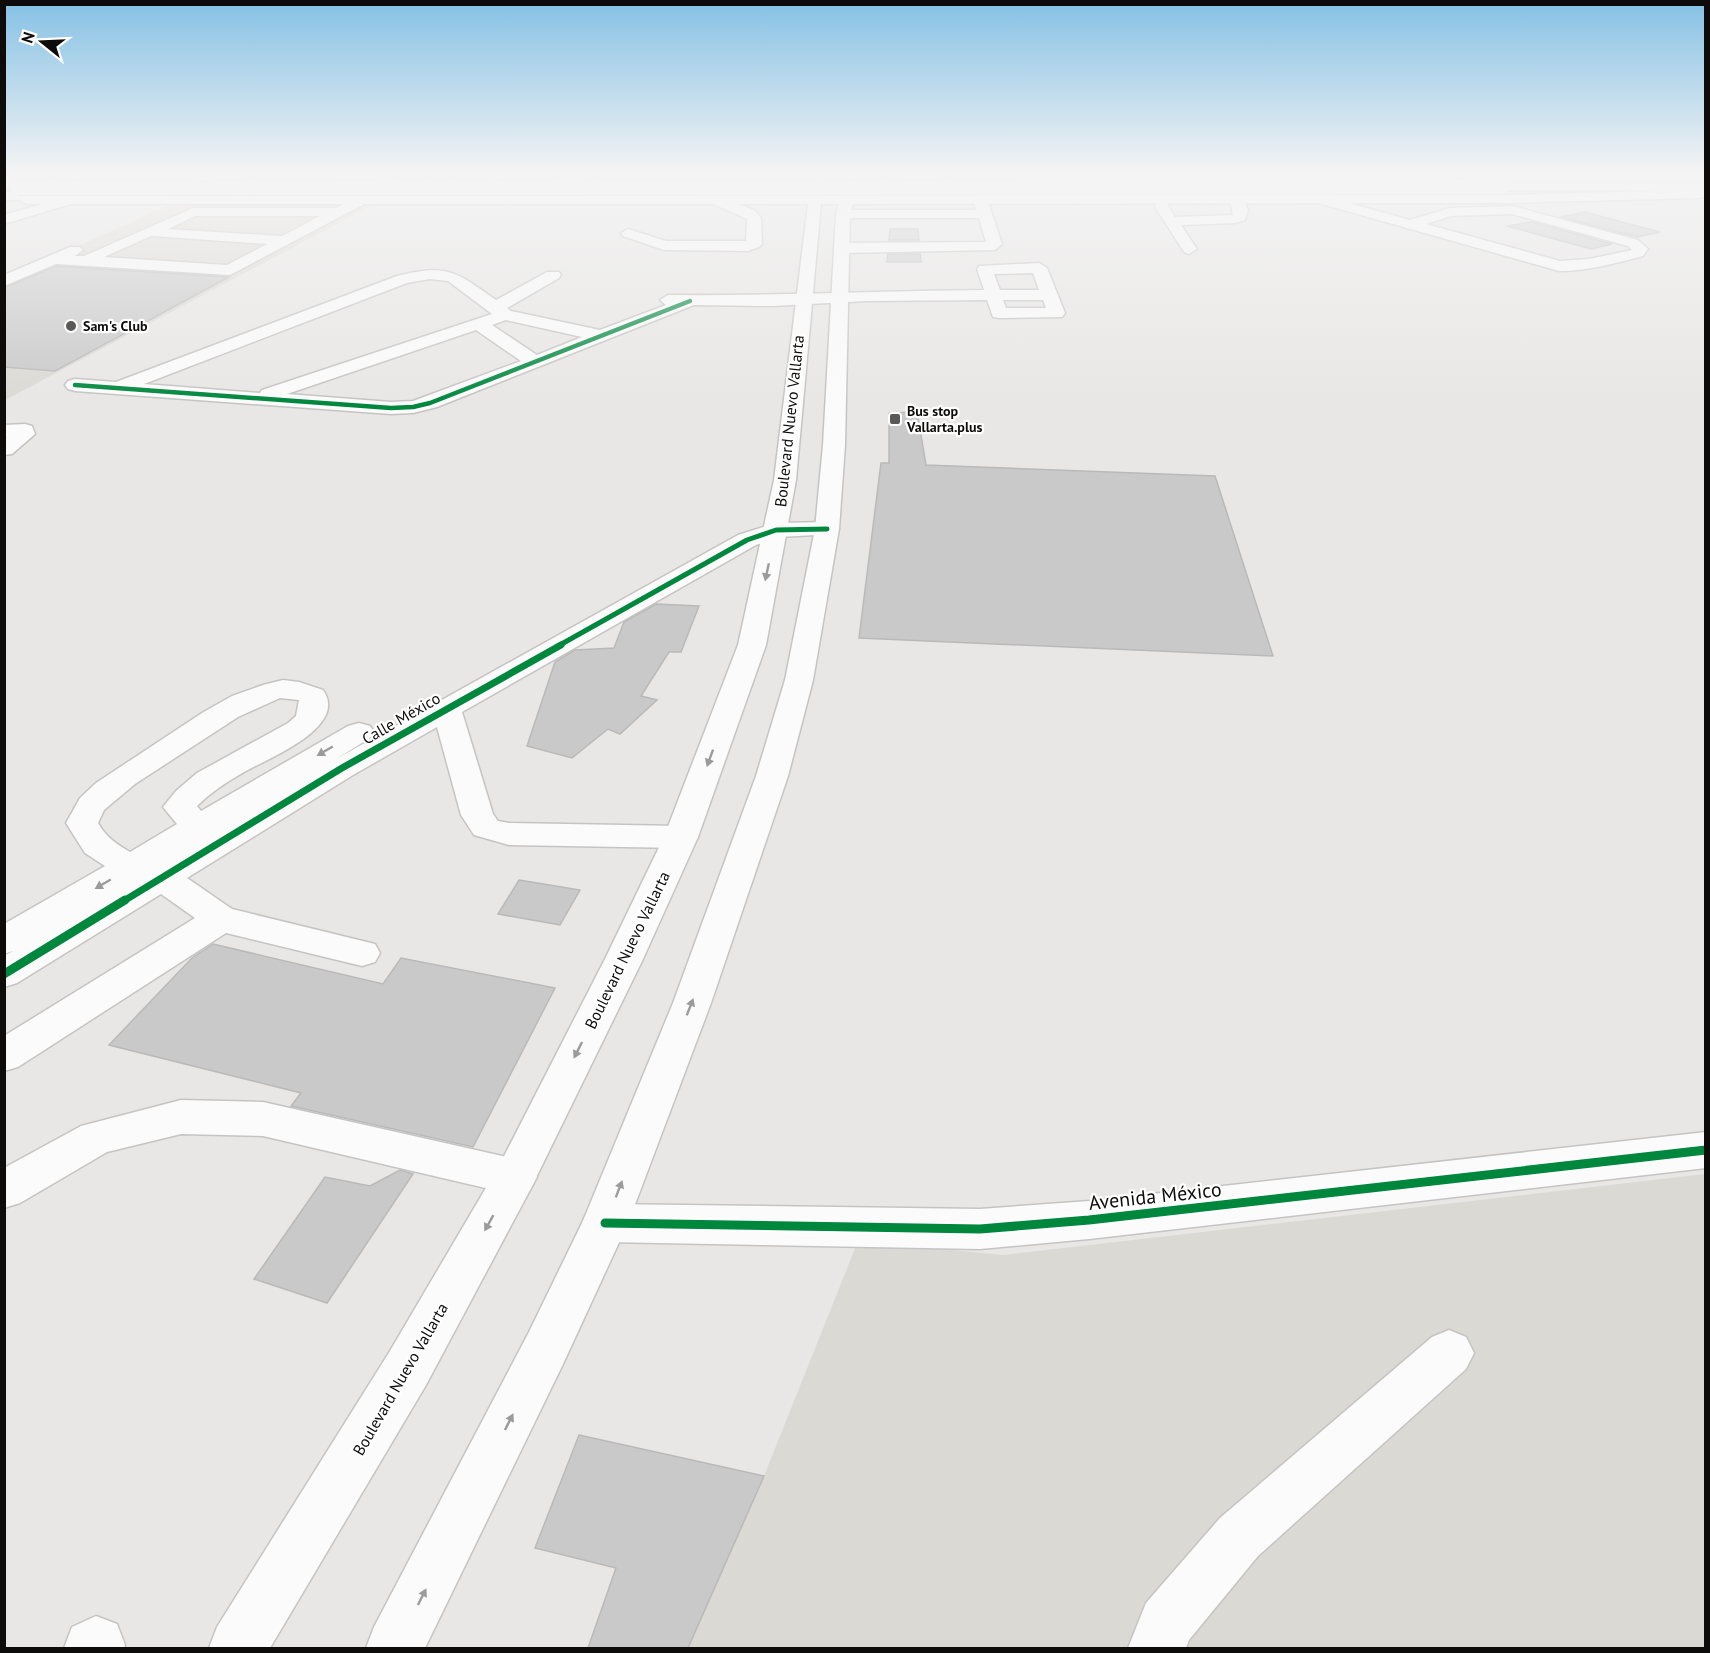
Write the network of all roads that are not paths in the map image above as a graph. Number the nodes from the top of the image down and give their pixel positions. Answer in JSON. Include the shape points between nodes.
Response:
{"nodes":[{"id":1,"x":76,"y":249,"type":"edge"},
{"id":2,"x":109,"y":249,"type":"edge"},
{"id":3,"x":270,"y":249,"type":"edge"},
{"id":4,"x":826,"y":249,"type":"edge"},
{"id":5,"x":852,"y":249,"type":"edge"},
{"id":6,"x":1499,"y":249,"type":"edge"},
{"id":7,"x":1640,"y":249,"type":"edge"},
{"id":8,"x":1573,"y":251,"type":"dead end"},
{"id":9,"x":54,"y":259,"type":"junction"},
{"id":10,"x":85,"y":260,"type":"junction"},
{"id":11,"x":1603,"y":260,"type":"junction"},
{"id":12,"x":553,"y":275,"type":"dead end"},
{"id":13,"x":4,"y":281,"type":"edge"},
{"id":14,"x":993,"y":293,"type":"junction"},
{"id":15,"x":854,"y":297,"type":"junction"},
{"id":16,"x":803,"y":298,"type":"junction"},
{"id":17,"x":500,"y":312,"type":"junction"},
{"id":18,"x":477,"y":323,"type":"junction"},
{"id":19,"x":597,"y":335,"type":"junction"},
{"id":20,"x":535,"y":362,"type":"junction"},
{"id":21,"x":75,"y":385,"type":"dead end"},
{"id":22,"x":115,"y":388,"type":"junction"},
{"id":23,"x":255,"y":398,"type":"junction"},
{"id":24,"x":4,"y":431,"type":"edge"},
{"id":25,"x":4,"y":449,"type":"edge"},
{"id":26,"x":777,"y":522,"type":"junction"},
{"id":27,"x":828,"y":522,"type":"junction"},
{"id":28,"x":446,"y":708,"type":"junction"},
{"id":29,"x":198,"y":828,"type":"junction"},
{"id":30,"x":681,"y":837,"type":"junction"},
{"id":31,"x":145,"y":869,"type":"junction"},
{"id":32,"x":221,"y":919,"type":"junction"},
{"id":33,"x":4,"y":940,"type":"edge"},
{"id":34,"x":362,"y":953,"type":"dead end"},
{"id":35,"x":4,"y":974,"type":"edge"},
{"id":36,"x":4,"y":1056,"type":"edge"},
{"id":37,"x":1706,"y":1150,"type":"edge"},
{"id":38,"x":515,"y":1177,"type":"junction"},
{"id":39,"x":4,"y":1190,"type":"edge"},
{"id":40,"x":605,"y":1223,"type":"junction"},
{"id":41,"x":1449,"y":1353,"type":"dead end"},
{"id":42,"x":238,"y":1648,"type":"edge"},
{"id":43,"x":395,"y":1648,"type":"edge"},
{"id":44,"x":1157,"y":1648,"type":"edge"}],
"edges":[{"from":1,"to":9,"type":"main road"},
{"from":2,"to":10,"type":"main road"},
{"from":3,"to":10,"type":"main road","via":[[230,270]]},
{"from":4,"to":16,"type":"main road","name":"Boulevard Nuevo Vallarta"},
{"from":5,"to":15,"type":"main road"},
{"from":6,"to":11,"type":"main road","via":[[1559,266]]},
{"from":7,"to":11,"type":"main road","via":[[1638,253]]},
{"from":8,"to":11,"type":"main road"},
{"from":9,"to":10,"type":"main road"},
{"from":9,"to":13,"type":"main road"},
{"from":12,"to":17,"type":"main road"},
{"from":14,"to":14,"type":"main road","via":[[999,313],[1056,313],[1048,292]]},
{"from":14,"to":15,"type":"main road"},
{"from":15,"to":16,"type":"main road"},
{"from":15,"to":27,"type":"main road"},
{"from":16,"to":19,"type":"main road","via":[[690,301]]},
{"from":16,"to":26,"type":"main road","name":"Boulevard Nuevo Vallarta","via":[[790,441]]},
{"from":17,"to":18,"type":"main road"},
{"from":17,"to":19,"type":"main road"},
{"from":17,"to":22,"type":"main road","via":[[453,276],[416,276]]},
{"from":18,"to":20,"type":"main road"},
{"from":18,"to":23,"type":"main road"},
{"from":19,"to":20,"type":"main road"},
{"from":20,"to":23,"type":"main road","via":[[413,407]]},
{"from":21,"to":22,"type":"main road"},
{"from":22,"to":23,"type":"main road"},
{"from":24,"to":25,"type":"main road","via":[[25,430]]},
{"from":26,"to":27,"type":"main road","name":"Calle México"},
{"from":26,"to":28,"type":"main road","name":"Calle México"},
{"from":26,"to":29,"type":"main road","name":"Calle México","one_way":true,"via":[[752,521],[733,530],[428,692]]},
{"from":26,"to":30,"type":"main road","name":"Boulevard Nuevo Vallarta","one_way":true,"via":[[752,645]]},
{"from":40,"to":27,"type":"main road","one_way":true,"via":[[692,1003],[772,776],[799,680]]},
{"from":28,"to":30,"type":"main road","via":[[477,815],[486,828],[509,834]]},
{"from":28,"to":31,"type":"main road","name":"Calle México","via":[[342,768]]},
{"from":29,"to":31,"type":"main road","name":"Calle México"},
{"from":29,"to":31,"type":"main road","via":[[179,807],[185,798],[306,722],[314,709],[314,696],[292,688],[252,699],[198,729],[91,804],[82,823],[90,840],[100,850]]},
{"from":30,"to":38,"type":"main road","name":"Boulevard Nuevo Vallarta","one_way":true},
{"from":31,"to":32,"type":"main road"},
{"from":31,"to":33,"type":"main road","name":"Calle México","one_way":true},
{"from":31,"to":35,"type":"main road","name":"Calle México"},
{"from":32,"to":34,"type":"main road"},
{"from":32,"to":36,"type":"main road"},
{"from":37,"to":40,"type":"main road","name":"Avenida México","via":[[980,1229]]},
{"from":38,"to":39,"type":"main road","via":[[263,1119],[181,1117],[96,1138]]},
{"from":38,"to":42,"type":"main road","name":"Boulevard Nuevo Vallarta","one_way":true,"via":[[408,1368]]},
{"from":43,"to":40,"type":"main road","one_way":true},
{"from":41,"to":44,"type":"main road","via":[[1239,1537],[1166,1623]]}]}
